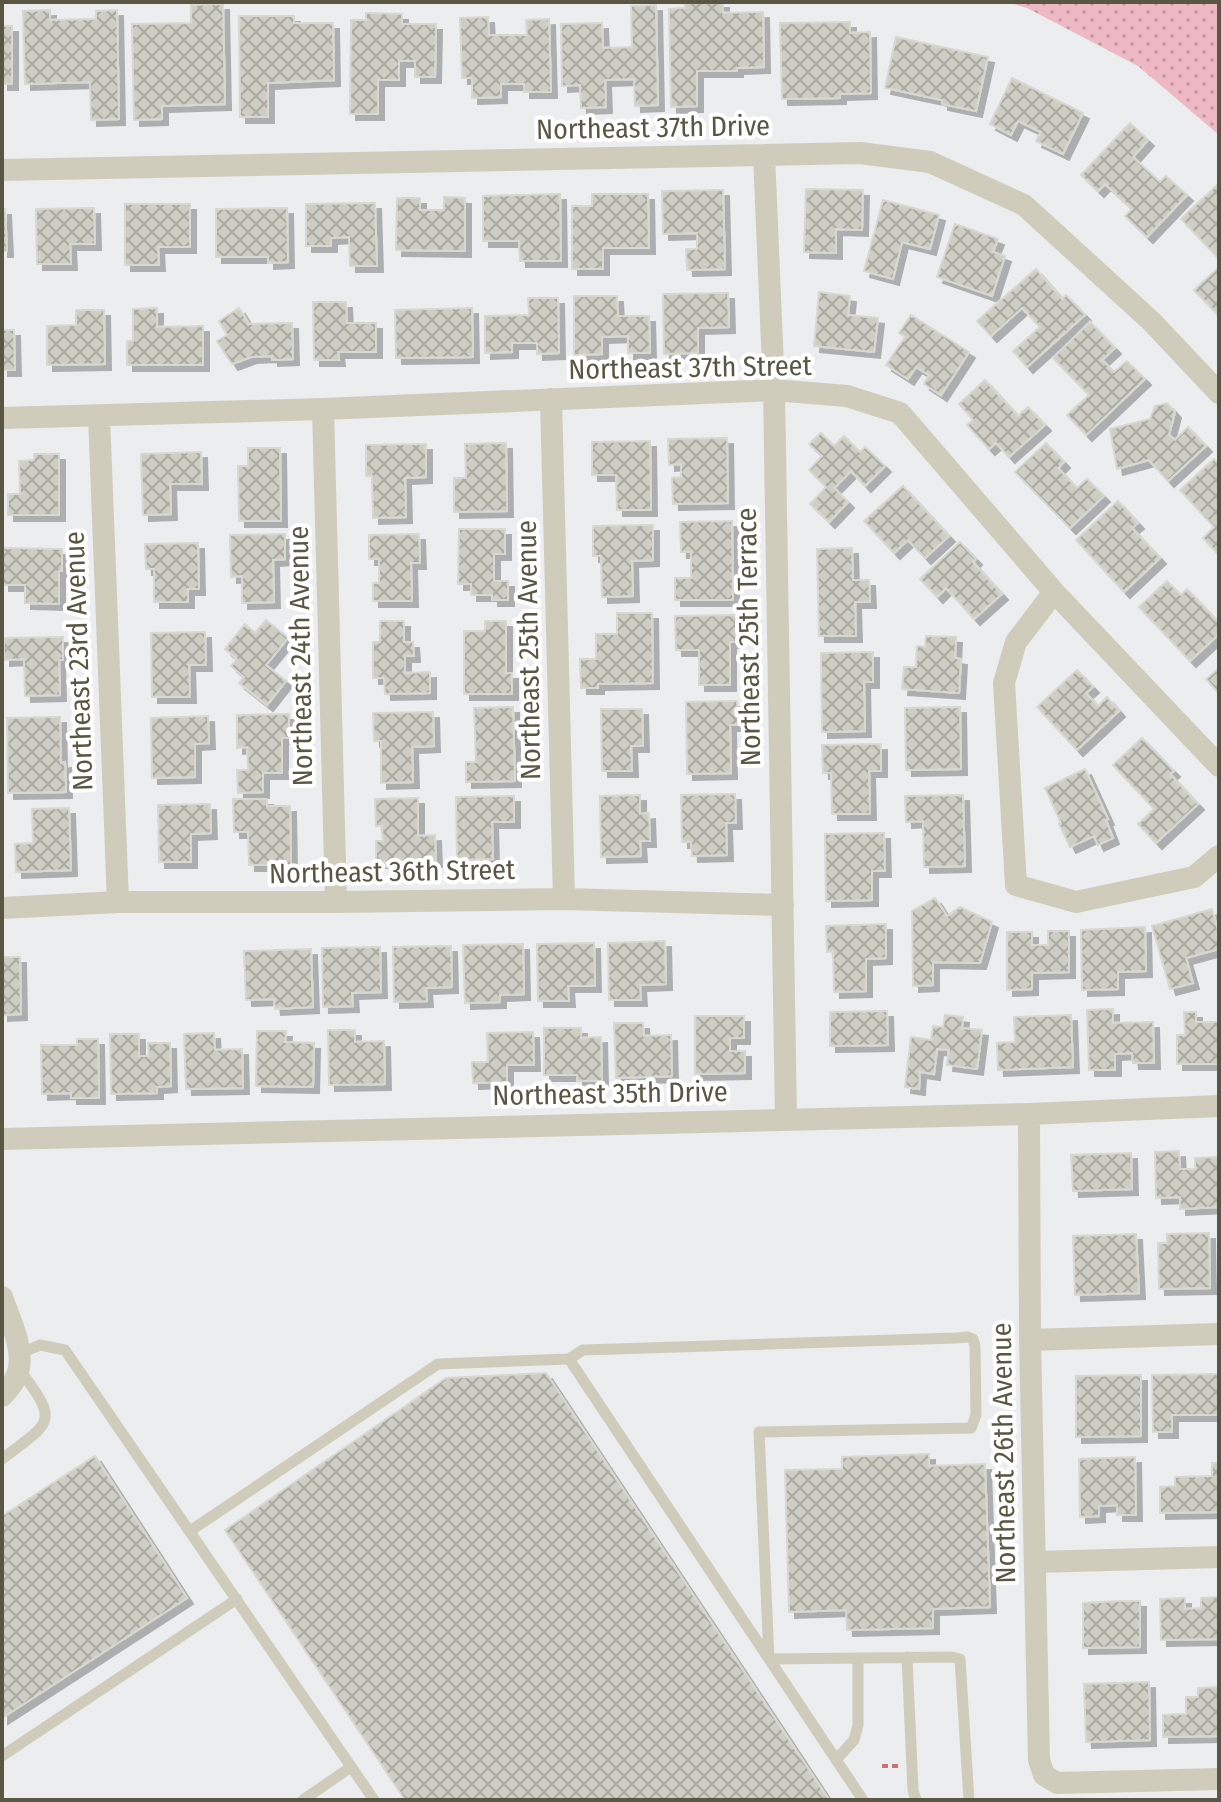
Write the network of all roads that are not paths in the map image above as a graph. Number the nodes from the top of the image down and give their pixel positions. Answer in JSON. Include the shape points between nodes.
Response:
{"nodes":[{"id":1,"x":764,"y":155,"type":"junction"},
{"id":2,"x":2,"y":170,"type":"edge"},
{"id":3,"x":774,"y":390,"type":"junction"},
{"id":4,"x":1219,"y":393,"type":"edge"},
{"id":5,"x":551,"y":399,"type":"junction"},
{"id":6,"x":323,"y":409,"type":"junction"},
{"id":7,"x":99,"y":416,"type":"junction"},
{"id":8,"x":2,"y":418,"type":"edge"},
{"id":9,"x":1054,"y":592,"type":"junction"},
{"id":10,"x":1219,"y":766,"type":"edge"},
{"id":11,"x":1219,"y":856,"type":"edge"},
{"id":12,"x":564,"y":899,"type":"junction"},
{"id":13,"x":118,"y":902,"type":"junction"},
{"id":14,"x":336,"y":902,"type":"junction"},
{"id":15,"x":783,"y":905,"type":"junction"},
{"id":16,"x":2,"y":908,"type":"edge"},
{"id":17,"x":1219,"y":1106,"type":"edge"},
{"id":18,"x":1029,"y":1114,"type":"junction"},
{"id":19,"x":786,"y":1119,"type":"junction"},
{"id":20,"x":2,"y":1139,"type":"edge"},
{"id":21,"x":2,"y":1297,"type":"edge"},
{"id":22,"x":1219,"y":1334,"type":"edge"},
{"id":23,"x":1030,"y":1340,"type":"junction"},
{"id":24,"x":569,"y":1359,"type":"junction"},
{"id":25,"x":19,"y":1362,"type":"junction"},
{"id":26,"x":2,"y":1396,"type":"edge"},
{"id":27,"x":2,"y":1459,"type":"edge"},
{"id":28,"x":190,"y":1531,"type":"junction"},
{"id":29,"x":1219,"y":1557,"type":"edge"},
{"id":30,"x":1035,"y":1562,"type":"junction"},
{"id":31,"x":237,"y":1599,"type":"junction"},
{"id":32,"x":907,"y":1657,"type":"junction"},
{"id":33,"x":858,"y":1658,"type":"junction"},
{"id":34,"x":769,"y":1659,"type":"junction"},
{"id":35,"x":2,"y":1756,"type":"edge"},
{"id":36,"x":836,"y":1760,"type":"junction"},
{"id":37,"x":351,"y":1767,"type":"junction"},
{"id":38,"x":1219,"y":1779,"type":"edge"},
{"id":39,"x":303,"y":1800,"type":"edge"},
{"id":40,"x":374,"y":1800,"type":"edge"},
{"id":41,"x":863,"y":1800,"type":"edge"},
{"id":42,"x":916,"y":1800,"type":"edge"},
{"id":43,"x":969,"y":1800,"type":"edge"}],
"edges":[{"from":1,"to":2,"type":"street","name":"Northeast 37th Drive"},
{"from":1,"to":3,"type":"street","name":"Northeast 25th Terrace"},
{"from":1,"to":4,"type":"street","name":"Northeast 37th Drive","via":[[860,153],[930,162],[1024,205],[1151,321]]},
{"from":3,"to":5,"type":"street","name":"Northeast 37th Street"},
{"from":3,"to":9,"type":"street","name":"Northeast 37th Street","via":[[847,396],[900,413]]},
{"from":3,"to":15,"type":"street","name":"Northeast 25th Terrace"},
{"from":5,"to":6,"type":"street","name":"Northeast 37th Street"},
{"from":5,"to":12,"type":"street","name":"Northeast 25th Avenue"},
{"from":6,"to":7,"type":"street","name":"Northeast 37th Street"},
{"from":6,"to":14,"type":"street","name":"Northeast 24th Avenue"},
{"from":7,"to":8,"type":"street","name":"Northeast 37th Street"},
{"from":7,"to":13,"type":"street","name":"Northeast 23rd Avenue"},
{"from":9,"to":10,"type":"street","name":"Northeast 37th Street"},
{"from":9,"to":11,"type":"street","via":[[1016,642],[1004,683],[1016,885],[1076,902],[1194,877]]},
{"from":12,"to":14,"type":"street","name":"Northeast 36th Street"},
{"from":12,"to":15,"type":"street","name":"Northeast 36th Street"},
{"from":13,"to":14,"type":"street","name":"Northeast 36th Street"},
{"from":13,"to":16,"type":"street","name":"Northeast 36th Street"},
{"from":15,"to":19,"type":"street","name":"Northeast 25th Terrace"},
{"from":17,"to":18,"type":"street","name":"Northeast 35th Drive"},
{"from":18,"to":19,"type":"street","name":"Northeast 35th Drive"},
{"from":18,"to":23,"type":"street","name":"Northeast 26th Avenue"},
{"from":19,"to":20,"type":"street","name":"Northeast 35th Drive"},
{"from":21,"to":25,"type":"street"},
{"from":22,"to":23,"type":"street"},
{"from":23,"to":30,"type":"street","name":"Northeast 26th Avenue"},
{"from":24,"to":28,"type":"lane","via":[[438,1364]]},
{"from":24,"to":34,"type":"lane"},
{"from":24,"to":34,"type":"lane","via":[[583,1350],[973,1339],[976,1415],[971,1428],[759,1432]]},
{"from":25,"to":26,"type":"street","via":[[12,1386]]},
{"from":25,"to":27,"type":"lane","via":[[47,1416],[42,1429]]},
{"from":25,"to":28,"type":"lane","via":[[40,1345],[65,1350]]},
{"from":28,"to":31,"type":"lane"},
{"from":29,"to":30,"type":"street"},
{"from":30,"to":38,"type":"street","name":"Northeast 26th Avenue","via":[[1039,1760],[1044,1775],[1057,1783]]},
{"from":31,"to":35,"type":"lane"},
{"from":31,"to":37,"type":"lane"},
{"from":32,"to":33,"type":"lane"},
{"from":32,"to":42,"type":"lane"},
{"from":32,"to":43,"type":"lane","via":[[960,1659]]},
{"from":33,"to":34,"type":"lane"},
{"from":33,"to":36,"type":"lane","via":[[858,1725],[854,1740]]},
{"from":34,"to":36,"type":"lane"},
{"from":36,"to":41,"type":"lane"},
{"from":37,"to":39,"type":"lane"},
{"from":37,"to":40,"type":"lane"}]}
